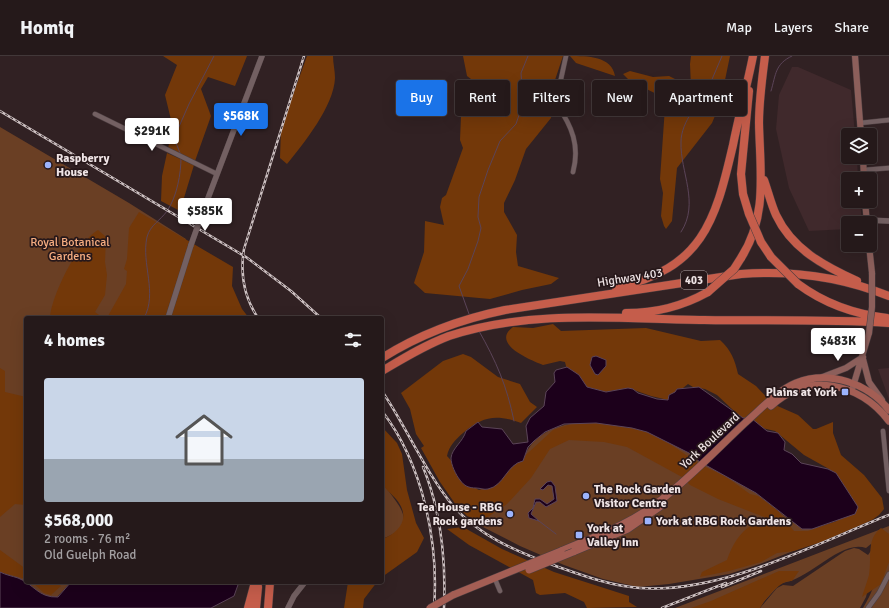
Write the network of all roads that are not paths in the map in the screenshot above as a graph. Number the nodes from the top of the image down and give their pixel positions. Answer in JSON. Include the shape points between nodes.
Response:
{"nodes":[{"id":1,"x":262,"y":56,"type":"edge"},
{"id":2,"x":566,"y":56,"type":"edge"},
{"id":3,"x":765,"y":56,"type":"edge"},
{"id":4,"x":855,"y":56,"type":"edge"},
{"id":5,"x":753,"y":58,"type":"edge"},
{"id":6,"x":95,"y":114,"type":"dead end"},
{"id":7,"x":889,"y":120,"type":"edge"},
{"id":8,"x":860,"y":123,"type":"junction"},
{"id":9,"x":860,"y":128,"type":"edge"},
{"id":10,"x":864,"y":164,"type":"edge"},
{"id":11,"x":889,"y":168,"type":"edge"},
{"id":12,"x":864,"y":170,"type":"joint"},
{"id":13,"x":573,"y":172,"type":"dead end"},
{"id":14,"x":762,"y":173,"type":"junction"},
{"id":15,"x":217,"y":174,"type":"junction"},
{"id":16,"x":877,"y":221,"type":"edge"},
{"id":17,"x":889,"y":221,"type":"edge"},
{"id":18,"x":870,"y":252,"type":"edge"},
{"id":19,"x":886,"y":295,"type":"edge"},
{"id":20,"x":505,"y":310,"type":"junction"},
{"id":21,"x":169,"y":316,"type":"edge"},
{"id":22,"x":545,"y":318,"type":"junction"},
{"id":23,"x":889,"y":318,"type":"edge"},
{"id":24,"x":889,"y":323,"type":"edge"},
{"id":25,"x":384,"y":357,"type":"edge"},
{"id":26,"x":863,"y":357,"type":"junction"},
{"id":27,"x":384,"y":370,"type":"edge"},
{"id":28,"x":820,"y":378,"type":"junction"},
{"id":29,"x":853,"y":387,"type":"junction"},
{"id":30,"x":774,"y":400,"type":"junction"},
{"id":31,"x":887,"y":407,"type":"edge"},
{"id":32,"x":889,"y":421,"type":"edge"},
{"id":33,"x":883,"y":431,"type":"dead end"},
{"id":34,"x":685,"y":482,"type":"junction"},
{"id":35,"x":889,"y":488,"type":"edge"},
{"id":36,"x":529,"y":567,"type":"junction"},
{"id":37,"x":889,"y":574,"type":"edge"},
{"id":38,"x":496,"y":581,"type":"junction"},
{"id":39,"x":254,"y":584,"type":"edge"},
{"id":40,"x":258,"y":584,"type":"edge"},
{"id":41,"x":270,"y":584,"type":"edge"},
{"id":42,"x":303,"y":584,"type":"edge"},
{"id":43,"x":500,"y":591,"type":"dead end"},
{"id":44,"x":454,"y":598,"type":"junction"},
{"id":45,"x":248,"y":608,"type":"edge"},
{"id":46,"x":256,"y":608,"type":"edge"},
{"id":47,"x":268,"y":608,"type":"edge"},
{"id":48,"x":288,"y":608,"type":"edge"},
{"id":49,"x":430,"y":608,"type":"edge"},
{"id":50,"x":438,"y":608,"type":"edge"},
{"id":51,"x":868,"y":608,"type":"edge"}],
"edges":[{"from":1,"to":15,"type":"street"},
{"from":2,"to":13,"type":"street","via":[[557,105],[574,133],[576,160]]},
{"from":3,"to":14,"type":"highway","via":[[760,100]]},
{"from":4,"to":8,"type":"main road"},
{"from":5,"to":20,"type":"highway","via":[[718,205],[704,233],[691,249],[666,270],[634,283]]},
{"from":5,"to":23,"type":"highway","bridge":true,"via":[[741,174],[743,194],[761,242],[771,257],[798,284],[819,298],[831,305],[869,316]]},
{"from":6,"to":15,"type":"street"},
{"from":7,"to":8,"type":"street"},
{"from":8,"to":9,"type":"main road"},
{"from":10,"to":12,"type":"main road"},
{"from":11,"to":12,"type":"street"},
{"from":14,"to":19,"type":"highway","via":[[776,214],[786,232],[799,246],[829,268]]},
{"from":14,"to":22,"type":"highway","bridge":true,"via":[[760,211],[748,247],[728,274],[708,292],[674,308],[647,313],[564,315]]},
{"from":15,"to":21,"type":"street","bridge":true},
{"from":16,"to":17,"type":"street"},
{"from":18,"to":26,"type":"main road","bridge":true,"via":[[872,307]]},
{"from":19,"to":20,"type":"highway","name":"Highway 403","number":"403","via":[[814,275],[766,272]]},
{"from":20,"to":25,"type":"highway","name":"Highway 403","number":"403","via":[[440,327]]},
{"from":22,"to":24,"type":"highway","via":[[833,320]]},
{"from":22,"to":27,"type":"highway","via":[[476,328],[448,337],[422,348]]},
{"from":26,"to":28,"type":"main road","via":[[846,368]]},
{"from":26,"to":29,"type":"main road"},
{"from":26,"to":31,"type":"main road","via":[[869,382]]},
{"from":28,"to":29,"type":"main road","name":"York Boulevard","via":[[833,378]]},
{"from":28,"to":30,"type":"main road","name":"York Boulevard","via":[[797,383]]},
{"from":29,"to":30,"type":"main road","name":"York Boulevard","via":[[809,387]]},
{"from":29,"to":31,"type":"main road","via":[[871,392]]},
{"from":29,"to":32,"type":"main road","via":[[873,402]]},
{"from":30,"to":34,"type":"main road","name":"York Boulevard"},
{"from":33,"to":35,"type":"street"},
{"from":34,"to":36,"type":"main road","name":"York Boulevard","bridge":true,"via":[[628,523]]},
{"from":34,"to":36,"type":"main road","name":"York Boulevard","bridge":true,"via":[[657,509],[628,529]]},
{"from":36,"to":38,"type":"main road","name":"York Boulevard"},
{"from":37,"to":51,"type":"street"},
{"from":38,"to":43,"type":"street"},
{"from":38,"to":44,"type":"main road","name":"York Boulevard"},
{"from":39,"to":45,"type":"highway"},
{"from":40,"to":46,"type":"highway"},
{"from":41,"to":47,"type":"highway"},
{"from":42,"to":48,"type":"street"},
{"from":44,"to":49,"type":"main road","name":"York Boulevard","bridge":true},
{"from":44,"to":50,"type":"main road","name":"York Boulevard"}]}
